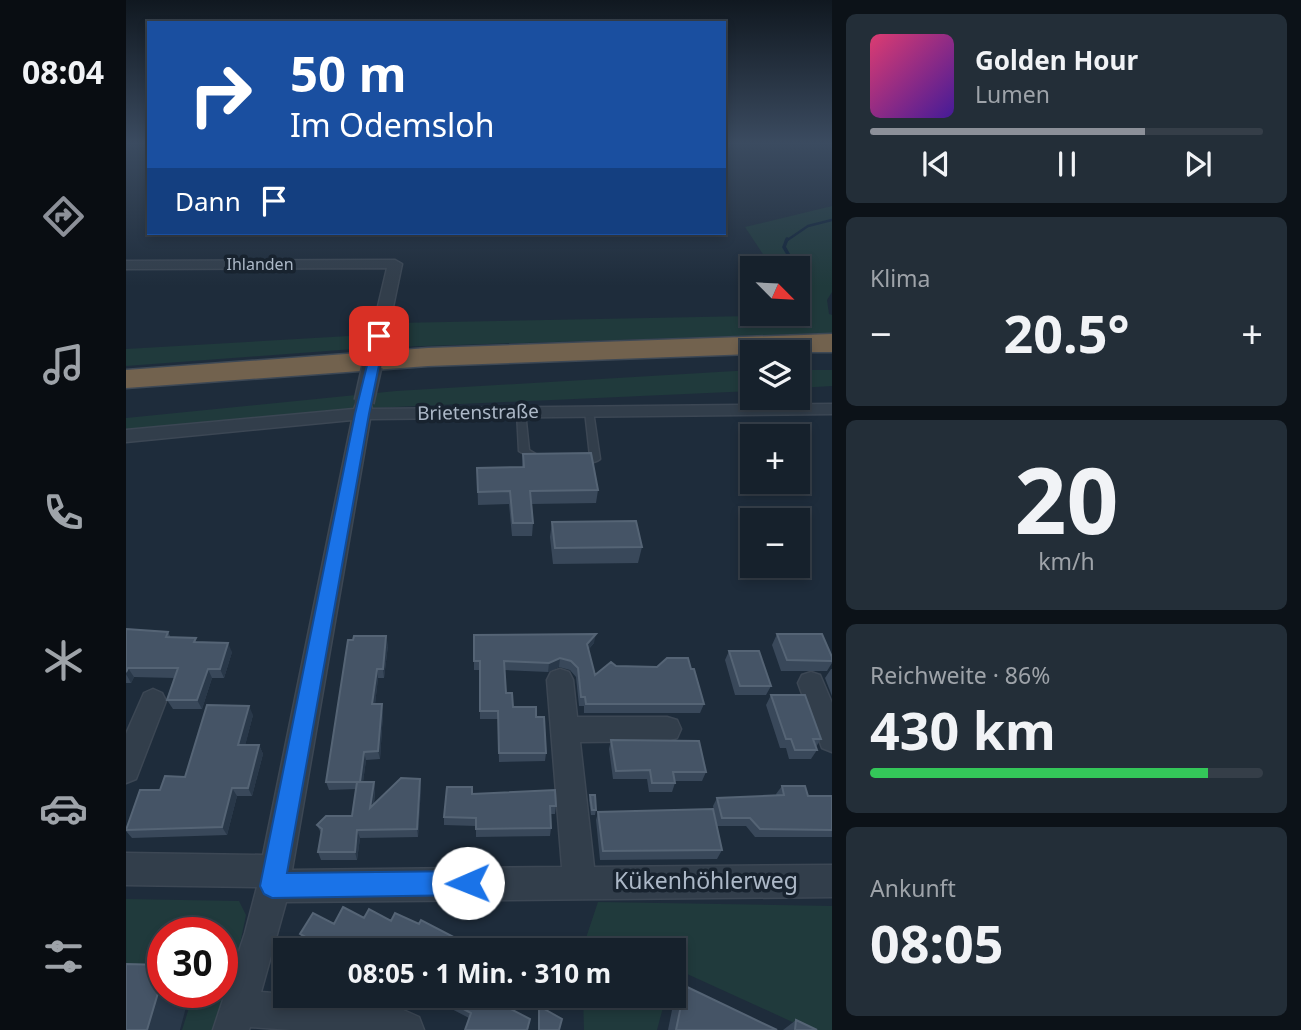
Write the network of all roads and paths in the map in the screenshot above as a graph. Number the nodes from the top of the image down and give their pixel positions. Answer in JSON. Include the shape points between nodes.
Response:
{"nodes":[{"id":1,"x":126,"y":265,"type":"edge"},
{"id":2,"x":832,"y":343,"type":"edge"},
{"id":3,"x":832,"y":357,"type":"edge"},
{"id":4,"x":810,"y":358,"type":"edge"},
{"id":5,"x":740,"y":360,"type":"edge"},
{"id":6,"x":126,"y":379,"type":"edge"},
{"id":7,"x":126,"y":394,"type":"edge"},
{"id":8,"x":363,"y":408,"type":"junction"},
{"id":9,"x":832,"y":409,"type":"edge"},
{"id":10,"x":589,"y":411,"type":"junction"},
{"id":11,"x":521,"y":412,"type":"junction"},
{"id":12,"x":126,"y":436,"type":"edge"},
{"id":13,"x":550,"y":459,"type":"edge"},
{"id":14,"x":573,"y":459,"type":"edge"},
{"id":15,"x":560,"y":680,"type":"dead end"},
{"id":16,"x":811,"y":683,"type":"dead end"},
{"id":17,"x":153,"y":701,"type":"dead end"},
{"id":18,"x":667,"y":729,"type":"dead end"},
{"id":19,"x":565,"y":730,"type":"junction"},
{"id":20,"x":831,"y":733,"type":"edge"},
{"id":21,"x":126,"y":769,"type":"edge"},
{"id":22,"x":126,"y":869,"type":"edge"},
{"id":23,"x":274,"y":878,"type":"junction"},
{"id":24,"x":579,"y":881,"type":"junction"},
{"id":25,"x":832,"y":881,"type":"edge"},
{"id":26,"x":235,"y":1019,"type":"edge"},
{"id":27,"x":406,"y":1030,"type":"edge"}],
"edges":[{"from":1,"to":8,"type":"street","name":"Ihlanden","bridge":true,"via":[[395,264]]},
{"from":2,"to":6,"type":"highway","via":[[428,357]]},
{"from":3,"to":4,"type":"highway"},
{"from":5,"to":7,"type":"highway","via":[[398,374]]},
{"from":8,"to":11,"type":"street","name":"Brietenstraße"},
{"from":8,"to":12,"type":"street","name":"Brietenstraße"},
{"from":8,"to":23,"type":"street"},
{"from":9,"to":10,"type":"street","name":"Brietenstraße"},
{"from":10,"to":11,"type":"street","name":"Brietenstraße"},
{"from":10,"to":14,"type":"lane","via":[[595,459]]},
{"from":11,"to":13,"type":"lane","via":[[524,451]]},
{"from":15,"to":19,"type":"street"},
{"from":16,"to":20,"type":"street"},
{"from":17,"to":21,"type":"street"},
{"from":18,"to":19,"type":"street"},
{"from":19,"to":24,"type":"street"},
{"from":22,"to":23,"type":"street","name":"Kükenhöhlerweg"},
{"from":23,"to":24,"type":"street","name":"Kükenhöhlerweg"},
{"from":23,"to":26,"type":"street"},
{"from":24,"to":25,"type":"street","name":"Kükenhöhlerweg"},
{"from":26,"to":27,"type":"street","via":[[383,1019]]}]}
